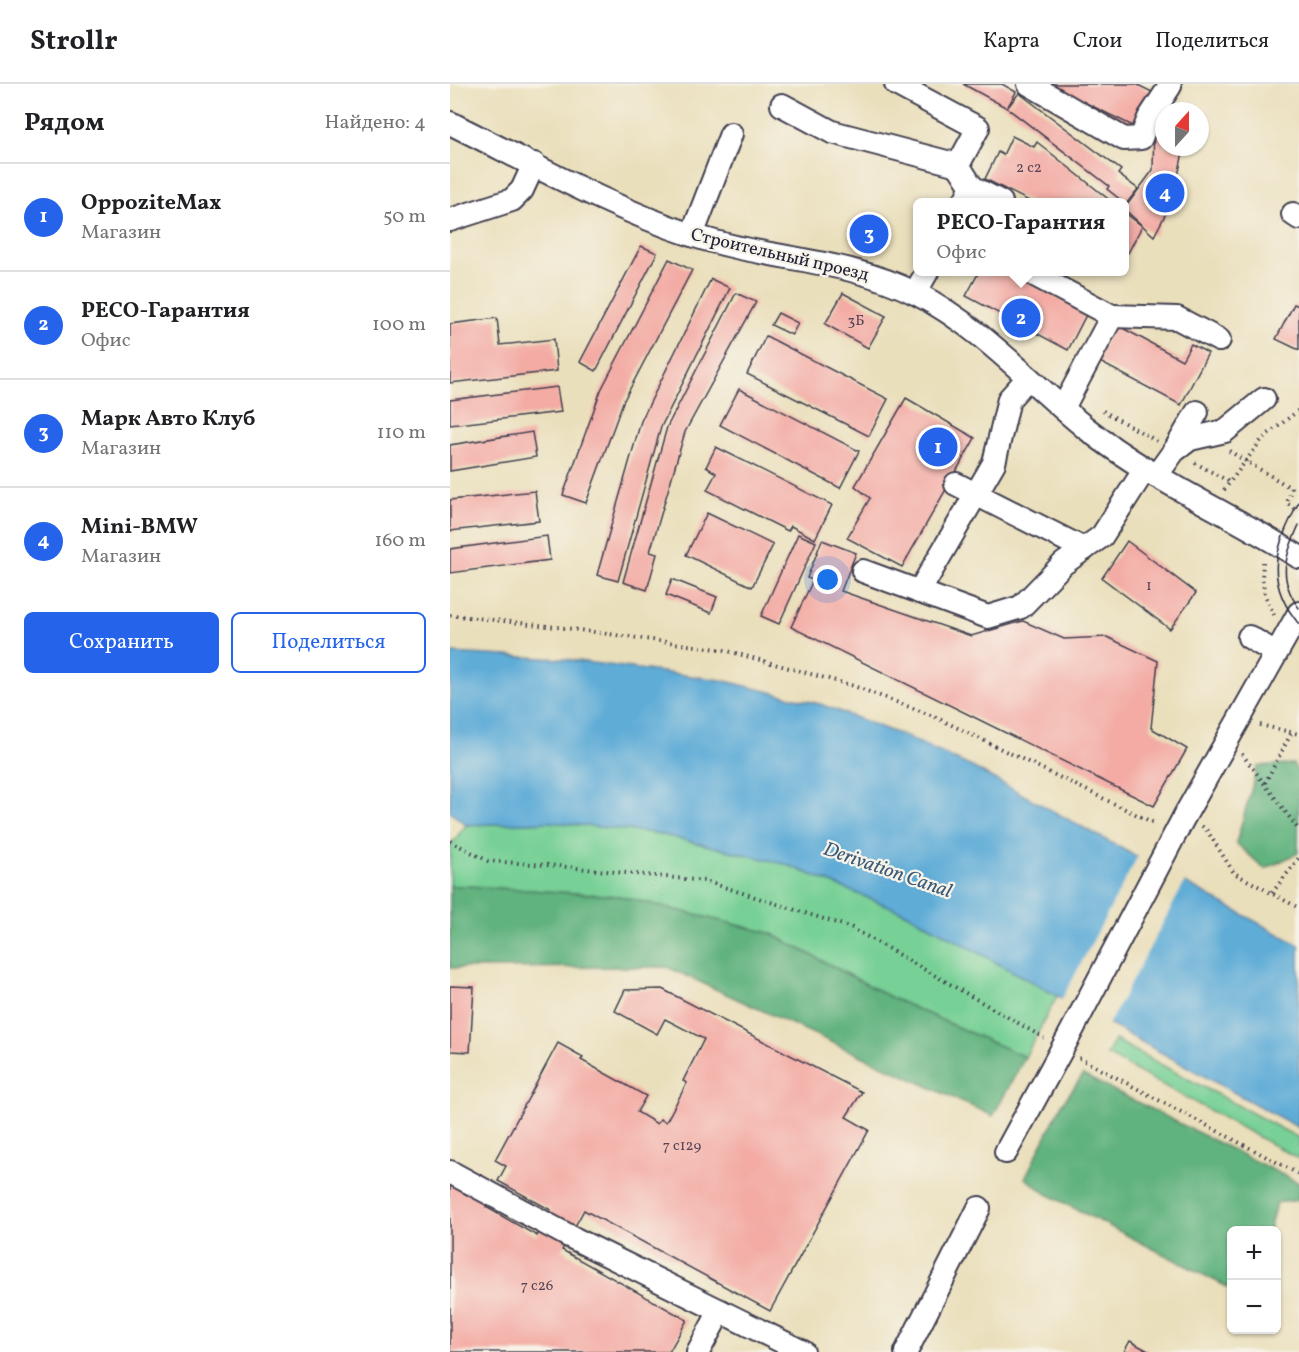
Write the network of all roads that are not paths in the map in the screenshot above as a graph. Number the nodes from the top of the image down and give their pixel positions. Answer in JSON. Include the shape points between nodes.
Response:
{"nodes":[{"id":1,"x":896,"y":84,"type":"edge"},
{"id":2,"x":1029,"y":84,"type":"edge"},
{"id":3,"x":1173,"y":84,"type":"edge"},
{"id":4,"x":782,"y":105,"type":"dead end"},
{"id":5,"x":450,"y":123,"type":"edge"},
{"id":6,"x":731,"y":134,"type":"dead end"},
{"id":7,"x":534,"y":164,"type":"junction"},
{"id":8,"x":958,"y":165,"type":"junction"},
{"id":9,"x":968,"y":195,"type":"edge"},
{"id":10,"x":450,"y":220,"type":"edge"},
{"id":11,"x":692,"y":235,"type":"junction"},
{"id":12,"x":925,"y":276,"type":"edge"},
{"id":13,"x":1037,"y":276,"type":"edge"},
{"id":14,"x":915,"y":293,"type":"junction"},
{"id":15,"x":1112,"y":316,"type":"junction"},
{"id":16,"x":1219,"y":340,"type":"dead end"},
{"id":17,"x":1028,"y":378,"type":"junction"},
{"id":18,"x":1264,"y":399,"type":"dead end"},
{"id":19,"x":1063,"y":408,"type":"junction"},
{"id":20,"x":1197,"y":412,"type":"dead end"},
{"id":21,"x":1174,"y":451,"type":"junction"},
{"id":22,"x":1150,"y":472,"type":"junction"},
{"id":23,"x":966,"y":489,"type":"junction"},
{"id":24,"x":1084,"y":549,"type":"junction"},
{"id":25,"x":1299,"y":557,"type":"edge"},
{"id":26,"x":863,"y":571,"type":"dead end"},
{"id":27,"x":919,"y":592,"type":"junction"},
{"id":28,"x":1294,"y":623,"type":"edge"},
{"id":29,"x":1249,"y":637,"type":"dead end"},
{"id":30,"x":1276,"y":653,"type":"junction"},
{"id":31,"x":1006,"y":1152,"type":"dead end"},
{"id":32,"x":450,"y":1172,"type":"edge"},
{"id":33,"x":979,"y":1208,"type":"dead end"},
{"id":34,"x":720,"y":1311,"type":"junction"},
{"id":35,"x":698,"y":1352,"type":"edge"},
{"id":36,"x":803,"y":1352,"type":"edge"},
{"id":37,"x":906,"y":1352,"type":"edge"}],
"edges":[{"from":1,"to":8,"type":"street","via":[[978,128]]},
{"from":2,"to":3,"type":"street","via":[[1124,139],[1141,138],[1149,118]]},
{"from":4,"to":8,"type":"street","via":[[832,132]]},
{"from":5,"to":7,"type":"street","name":"Строительный проезд"},
{"from":6,"to":11,"type":"street"},
{"from":7,"to":10,"type":"street","via":[[522,190],[512,200]]},
{"from":7,"to":11,"type":"street","name":"Строительный проезд","via":[[633,212]]},
{"from":8,"to":9,"type":"street"},
{"from":11,"to":14,"type":"street","name":"Строительный проезд","via":[[839,266]]},
{"from":12,"to":14,"type":"street"},
{"from":13,"to":15,"type":"street"},
{"from":14,"to":17,"type":"street","name":"Строительный проезд","via":[[976,333]]},
{"from":15,"to":16,"type":"street","via":[[1177,318]]},
{"from":15,"to":19,"type":"street"},
{"from":17,"to":19,"type":"street","name":"Строительный проезд"},
{"from":17,"to":23,"type":"street","via":[[1009,399],[994,464]]},
{"from":18,"to":21,"type":"street","via":[[1225,431],[1190,440]]},
{"from":19,"to":22,"type":"street","name":"Строительный проезд"},
{"from":20,"to":21,"type":"street"},
{"from":21,"to":22,"type":"street"},
{"from":22,"to":24,"type":"street","via":[[1102,536]]},
{"from":22,"to":25,"type":"street","name":"Строительный проезд"},
{"from":23,"to":24,"type":"street"},
{"from":23,"to":27,"type":"street"},
{"from":24,"to":27,"type":"street","via":[[1063,564],[1021,607],[988,618]]},
{"from":26,"to":27,"type":"street"},
{"from":28,"to":30,"type":"street"},
{"from":29,"to":30,"type":"street"},
{"from":30,"to":31,"type":"street","via":[[1228,729],[1071,1049]]},
{"from":32,"to":34,"type":"street"},
{"from":33,"to":37,"type":"street"},
{"from":34,"to":35,"type":"street"},
{"from":34,"to":36,"type":"street"}]}
